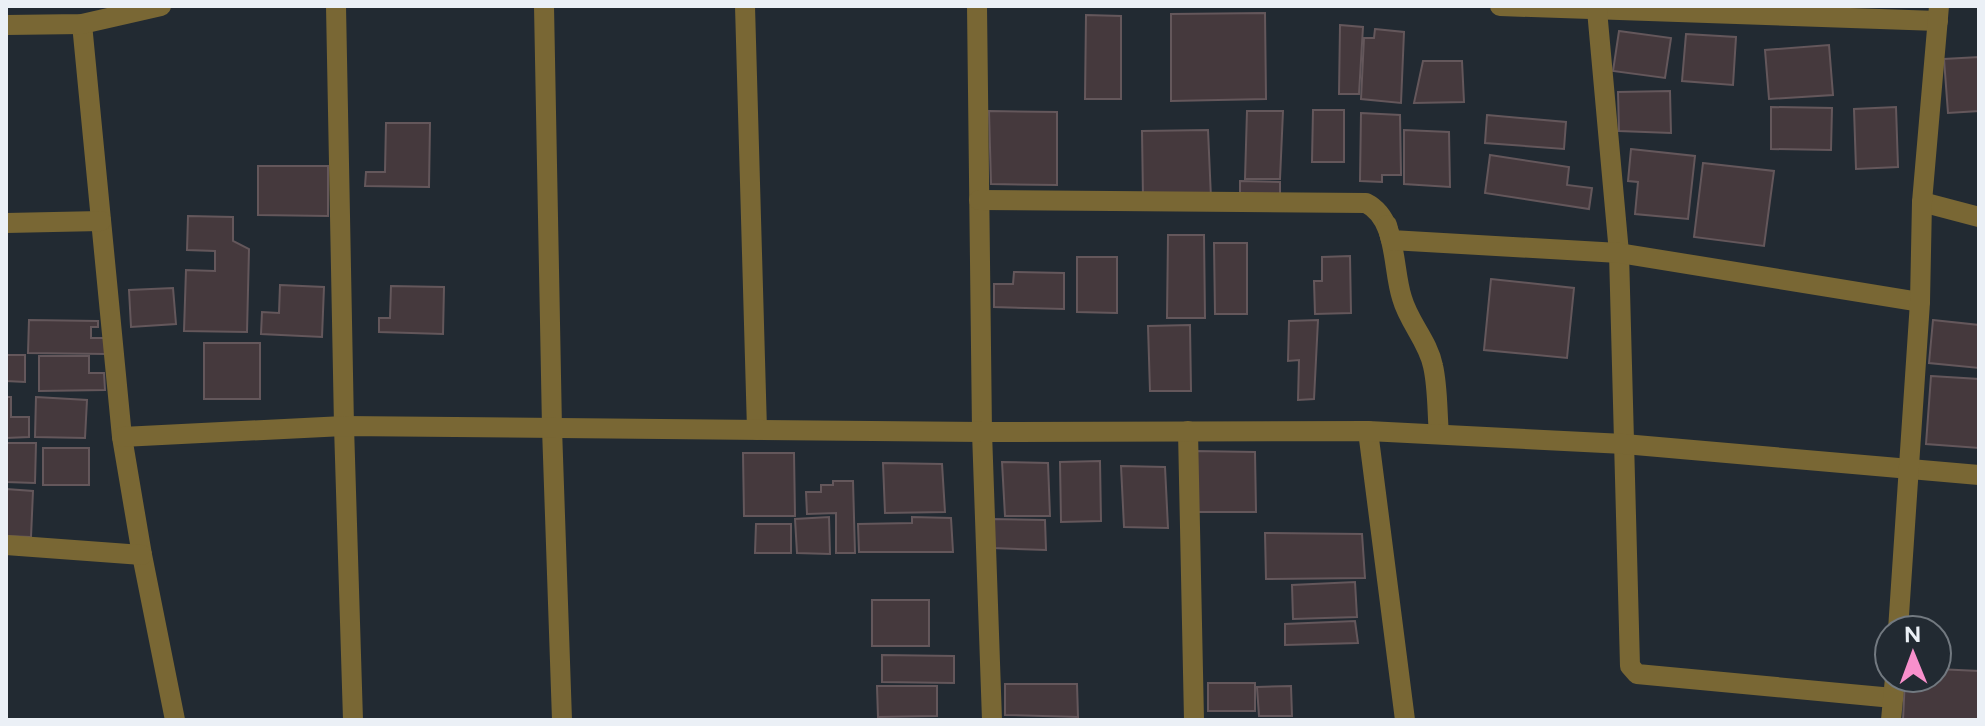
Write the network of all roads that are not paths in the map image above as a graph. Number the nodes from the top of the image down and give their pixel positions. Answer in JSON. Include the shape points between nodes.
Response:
{"nodes":[{"id":1,"x":161,"y":6,"type":"edge"},
{"id":2,"x":336,"y":6,"type":"edge"},
{"id":3,"x":544,"y":6,"type":"edge"},
{"id":4,"x":745,"y":6,"type":"edge"},
{"id":5,"x":977,"y":6,"type":"edge"},
{"id":6,"x":1500,"y":6,"type":"edge"},
{"id":7,"x":1588,"y":8,"type":"edge"},
{"id":8,"x":1765,"y":11,"type":"edge"},
{"id":9,"x":1939,"y":14,"type":"edge"},
{"id":10,"x":92,"y":17,"type":"edge"},
{"id":11,"x":6,"y":25,"type":"edge"},
{"id":12,"x":979,"y":200,"type":"junction"},
{"id":13,"x":1922,"y":202,"type":"junction"},
{"id":14,"x":1979,"y":217,"type":"edge"},
{"id":15,"x":101,"y":221,"type":"junction"},
{"id":16,"x":1386,"y":221,"type":"junction"},
{"id":17,"x":6,"y":223,"type":"edge"},
{"id":18,"x":1619,"y":253,"type":"junction"},
{"id":19,"x":1920,"y":302,"type":"junction"},
{"id":20,"x":344,"y":426,"type":"junction"},
{"id":21,"x":552,"y":428,"type":"junction"},
{"id":22,"x":757,"y":430,"type":"junction"},
{"id":23,"x":1188,"y":431,"type":"junction"},
{"id":24,"x":1368,"y":431,"type":"junction"},
{"id":25,"x":982,"y":432,"type":"junction"},
{"id":26,"x":1439,"y":434,"type":"junction"},
{"id":27,"x":122,"y":437,"type":"junction"},
{"id":28,"x":1624,"y":444,"type":"junction"},
{"id":29,"x":1908,"y":470,"type":"junction"},
{"id":30,"x":1979,"y":475,"type":"edge"},
{"id":31,"x":6,"y":545,"type":"edge"},
{"id":32,"x":142,"y":555,"type":"junction"},
{"id":33,"x":1899,"y":614,"type":"edge"},
{"id":34,"x":1873,"y":687,"type":"edge"},
{"id":35,"x":1893,"y":694,"type":"edge"},
{"id":36,"x":175,"y":720,"type":"edge"},
{"id":37,"x":353,"y":720,"type":"edge"},
{"id":38,"x":562,"y":720,"type":"edge"},
{"id":39,"x":992,"y":720,"type":"edge"},
{"id":40,"x":1194,"y":720,"type":"edge"},
{"id":41,"x":1405,"y":720,"type":"edge"},
{"id":42,"x":1891,"y":720,"type":"edge"}],
"edges":[{"from":1,"to":10,"type":"street"},
{"from":2,"to":20,"type":"street"},
{"from":3,"to":21,"type":"street"},
{"from":4,"to":22,"type":"street"},
{"from":5,"to":12,"type":"street"},
{"from":6,"to":7,"type":"street"},
{"from":7,"to":8,"type":"street"},
{"from":7,"to":18,"type":"street"},
{"from":8,"to":9,"type":"street"},
{"from":9,"to":13,"type":"street"},
{"from":10,"to":11,"type":"street"},
{"from":10,"to":15,"type":"street"},
{"from":12,"to":16,"type":"street","via":[[1366,203]]},
{"from":12,"to":25,"type":"street"},
{"from":13,"to":14,"type":"street"},
{"from":13,"to":19,"type":"street"},
{"from":15,"to":17,"type":"street"},
{"from":15,"to":27,"type":"street"},
{"from":16,"to":18,"type":"street","via":[[1391,240]]},
{"from":16,"to":26,"type":"street","via":[[1401,296],[1433,363]]},
{"from":18,"to":19,"type":"street"},
{"from":18,"to":28,"type":"street"},
{"from":19,"to":29,"type":"street"},
{"from":20,"to":21,"type":"street"},
{"from":20,"to":27,"type":"street"},
{"from":20,"to":37,"type":"street"},
{"from":21,"to":22,"type":"street"},
{"from":21,"to":38,"type":"street"},
{"from":22,"to":25,"type":"street"},
{"from":23,"to":24,"type":"street"},
{"from":23,"to":25,"type":"street"},
{"from":23,"to":40,"type":"street"},
{"from":24,"to":26,"type":"street"},
{"from":24,"to":41,"type":"street"},
{"from":25,"to":39,"type":"street"},
{"from":26,"to":28,"type":"street"},
{"from":27,"to":32,"type":"street"},
{"from":28,"to":29,"type":"street"},
{"from":28,"to":34,"type":"street","via":[[1628,658],[1637,674]]},
{"from":29,"to":30,"type":"street"},
{"from":29,"to":33,"type":"street"},
{"from":31,"to":32,"type":"street"},
{"from":32,"to":36,"type":"street"},
{"from":35,"to":42,"type":"street"}]}
